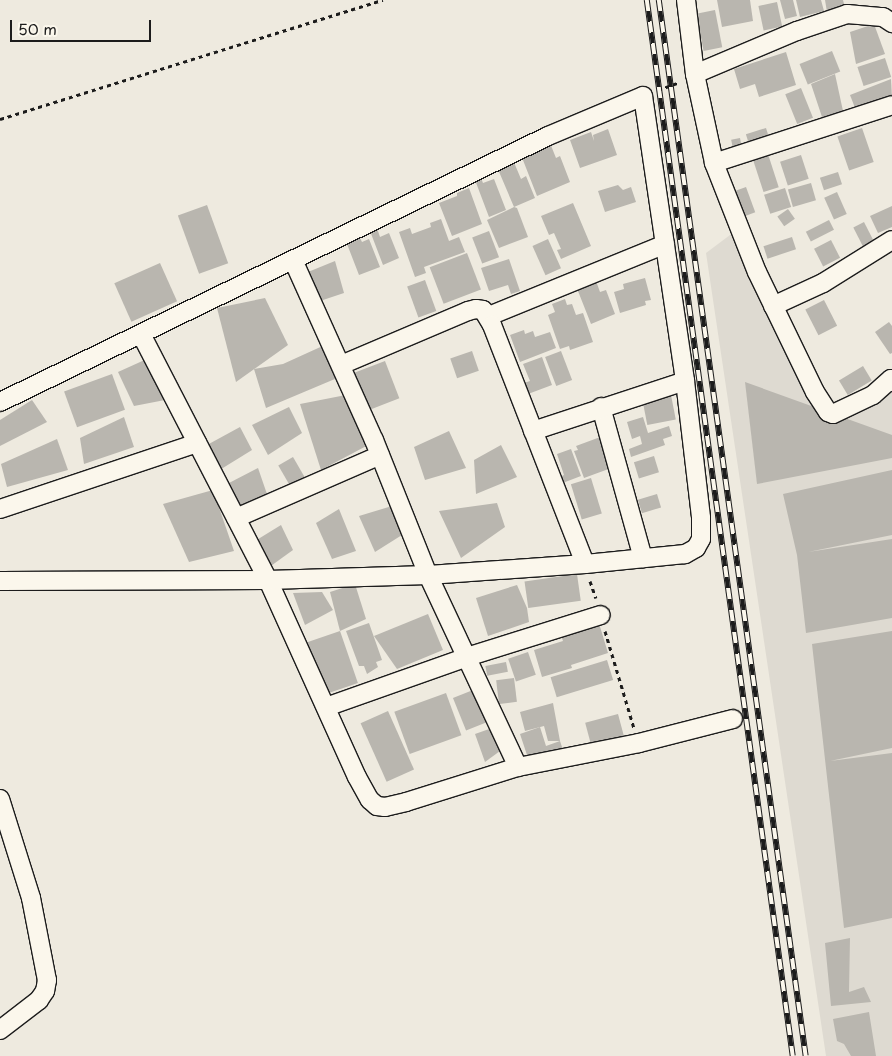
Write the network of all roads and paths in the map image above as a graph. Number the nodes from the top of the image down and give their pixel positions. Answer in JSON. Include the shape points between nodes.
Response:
{"nodes":[{"id":1,"x":382,"y":0,"type":"edge"},
{"id":2,"x":686,"y":0,"type":"edge"},
{"id":3,"x":864,"y":0,"type":"edge"},
{"id":4,"x":887,"y":22,"type":"edge"},
{"id":5,"x":695,"y":74,"type":"junction"},
{"id":6,"x":643,"y":96,"type":"junction"},
{"id":7,"x":892,"y":105,"type":"edge"},
{"id":8,"x":0,"y":119,"type":"edge"},
{"id":9,"x":714,"y":163,"type":"junction"},
{"id":10,"x":892,"y":240,"type":"edge"},
{"id":11,"x":665,"y":244,"type":"junction"},
{"id":12,"x":293,"y":260,"type":"junction"},
{"id":13,"x":773,"y":306,"type":"junction"},
{"id":14,"x":488,"y":316,"type":"junction"},
{"id":15,"x":141,"y":334,"type":"junction"},
{"id":16,"x":341,"y":364,"type":"junction"},
{"id":17,"x":892,"y":380,"type":"edge"},
{"id":18,"x":685,"y":382,"type":"junction"},
{"id":19,"x":0,"y":402,"type":"edge"},
{"id":20,"x":601,"y":408,"type":"junction"},
{"id":21,"x":533,"y":431,"type":"junction"},
{"id":22,"x":197,"y":443,"type":"junction"},
{"id":23,"x":380,"y":455,"type":"junction"},
{"id":24,"x":0,"y":509,"type":"edge"},
{"id":25,"x":236,"y":518,"type":"junction"},
{"id":26,"x":643,"y":558,"type":"junction"},
{"id":27,"x":585,"y":564,"type":"junction"},
{"id":28,"x":428,"y":575,"type":"junction"},
{"id":29,"x":268,"y":580,"type":"junction"},
{"id":30,"x":0,"y":581,"type":"edge"},
{"id":31,"x":601,"y":614,"type":"junction"},
{"id":32,"x":467,"y":656,"type":"junction"},
{"id":33,"x":326,"y":707,"type":"junction"},
{"id":34,"x":733,"y":719,"type":"dead end"},
{"id":35,"x":638,"y":743,"type":"junction"},
{"id":36,"x":518,"y":767,"type":"junction"},
{"id":37,"x":0,"y":799,"type":"edge"},
{"id":38,"x":0,"y":1030,"type":"edge"}],
"edges":[{"from":1,"to":8,"type":"path"},
{"from":2,"to":5,"type":"street"},
{"from":3,"to":4,"type":"street"},
{"from":4,"to":5,"type":"street","via":[[847,14],[797,31]]},
{"from":5,"to":6,"type":"path","via":[[671,87]]},
{"from":5,"to":9,"type":"street"},
{"from":6,"to":11,"type":"street"},
{"from":6,"to":12,"type":"street","via":[[548,136]]},
{"from":7,"to":9,"type":"street"},
{"from":9,"to":13,"type":"street","via":[[738,228]]},
{"from":10,"to":13,"type":"street","via":[[823,283]]},
{"from":11,"to":14,"type":"street"},
{"from":11,"to":18,"type":"street"},
{"from":12,"to":15,"type":"street"},
{"from":12,"to":16,"type":"street"},
{"from":13,"to":17,"type":"street","via":[[828,412],[838,412],[873,395]]},
{"from":14,"to":16,"type":"street","via":[[476,308]]},
{"from":14,"to":21,"type":"street"},
{"from":15,"to":19,"type":"street"},
{"from":15,"to":22,"type":"street"},
{"from":16,"to":23,"type":"street"},
{"from":18,"to":20,"type":"street"},
{"from":18,"to":26,"type":"street","via":[[701,539],[691,552]]},
{"from":20,"to":21,"type":"street"},
{"from":20,"to":26,"type":"street"},
{"from":21,"to":27,"type":"street"},
{"from":22,"to":24,"type":"street"},
{"from":22,"to":25,"type":"street"},
{"from":23,"to":25,"type":"street"},
{"from":23,"to":28,"type":"street"},
{"from":25,"to":29,"type":"street"},
{"from":26,"to":27,"type":"street"},
{"from":27,"to":28,"type":"street"},
{"from":27,"to":31,"type":"path"},
{"from":28,"to":29,"type":"street"},
{"from":28,"to":32,"type":"street"},
{"from":29,"to":30,"type":"street"},
{"from":29,"to":33,"type":"street"},
{"from":31,"to":32,"type":"street"},
{"from":31,"to":35,"type":"path"},
{"from":32,"to":33,"type":"street"},
{"from":32,"to":36,"type":"street"},
{"from":33,"to":36,"type":"street","via":[[357,777],[377,806],[406,802]]},
{"from":34,"to":35,"type":"street"},
{"from":35,"to":36,"type":"street"},
{"from":37,"to":38,"type":"street","via":[[31,898],[47,980],[39,1000]]}]}
